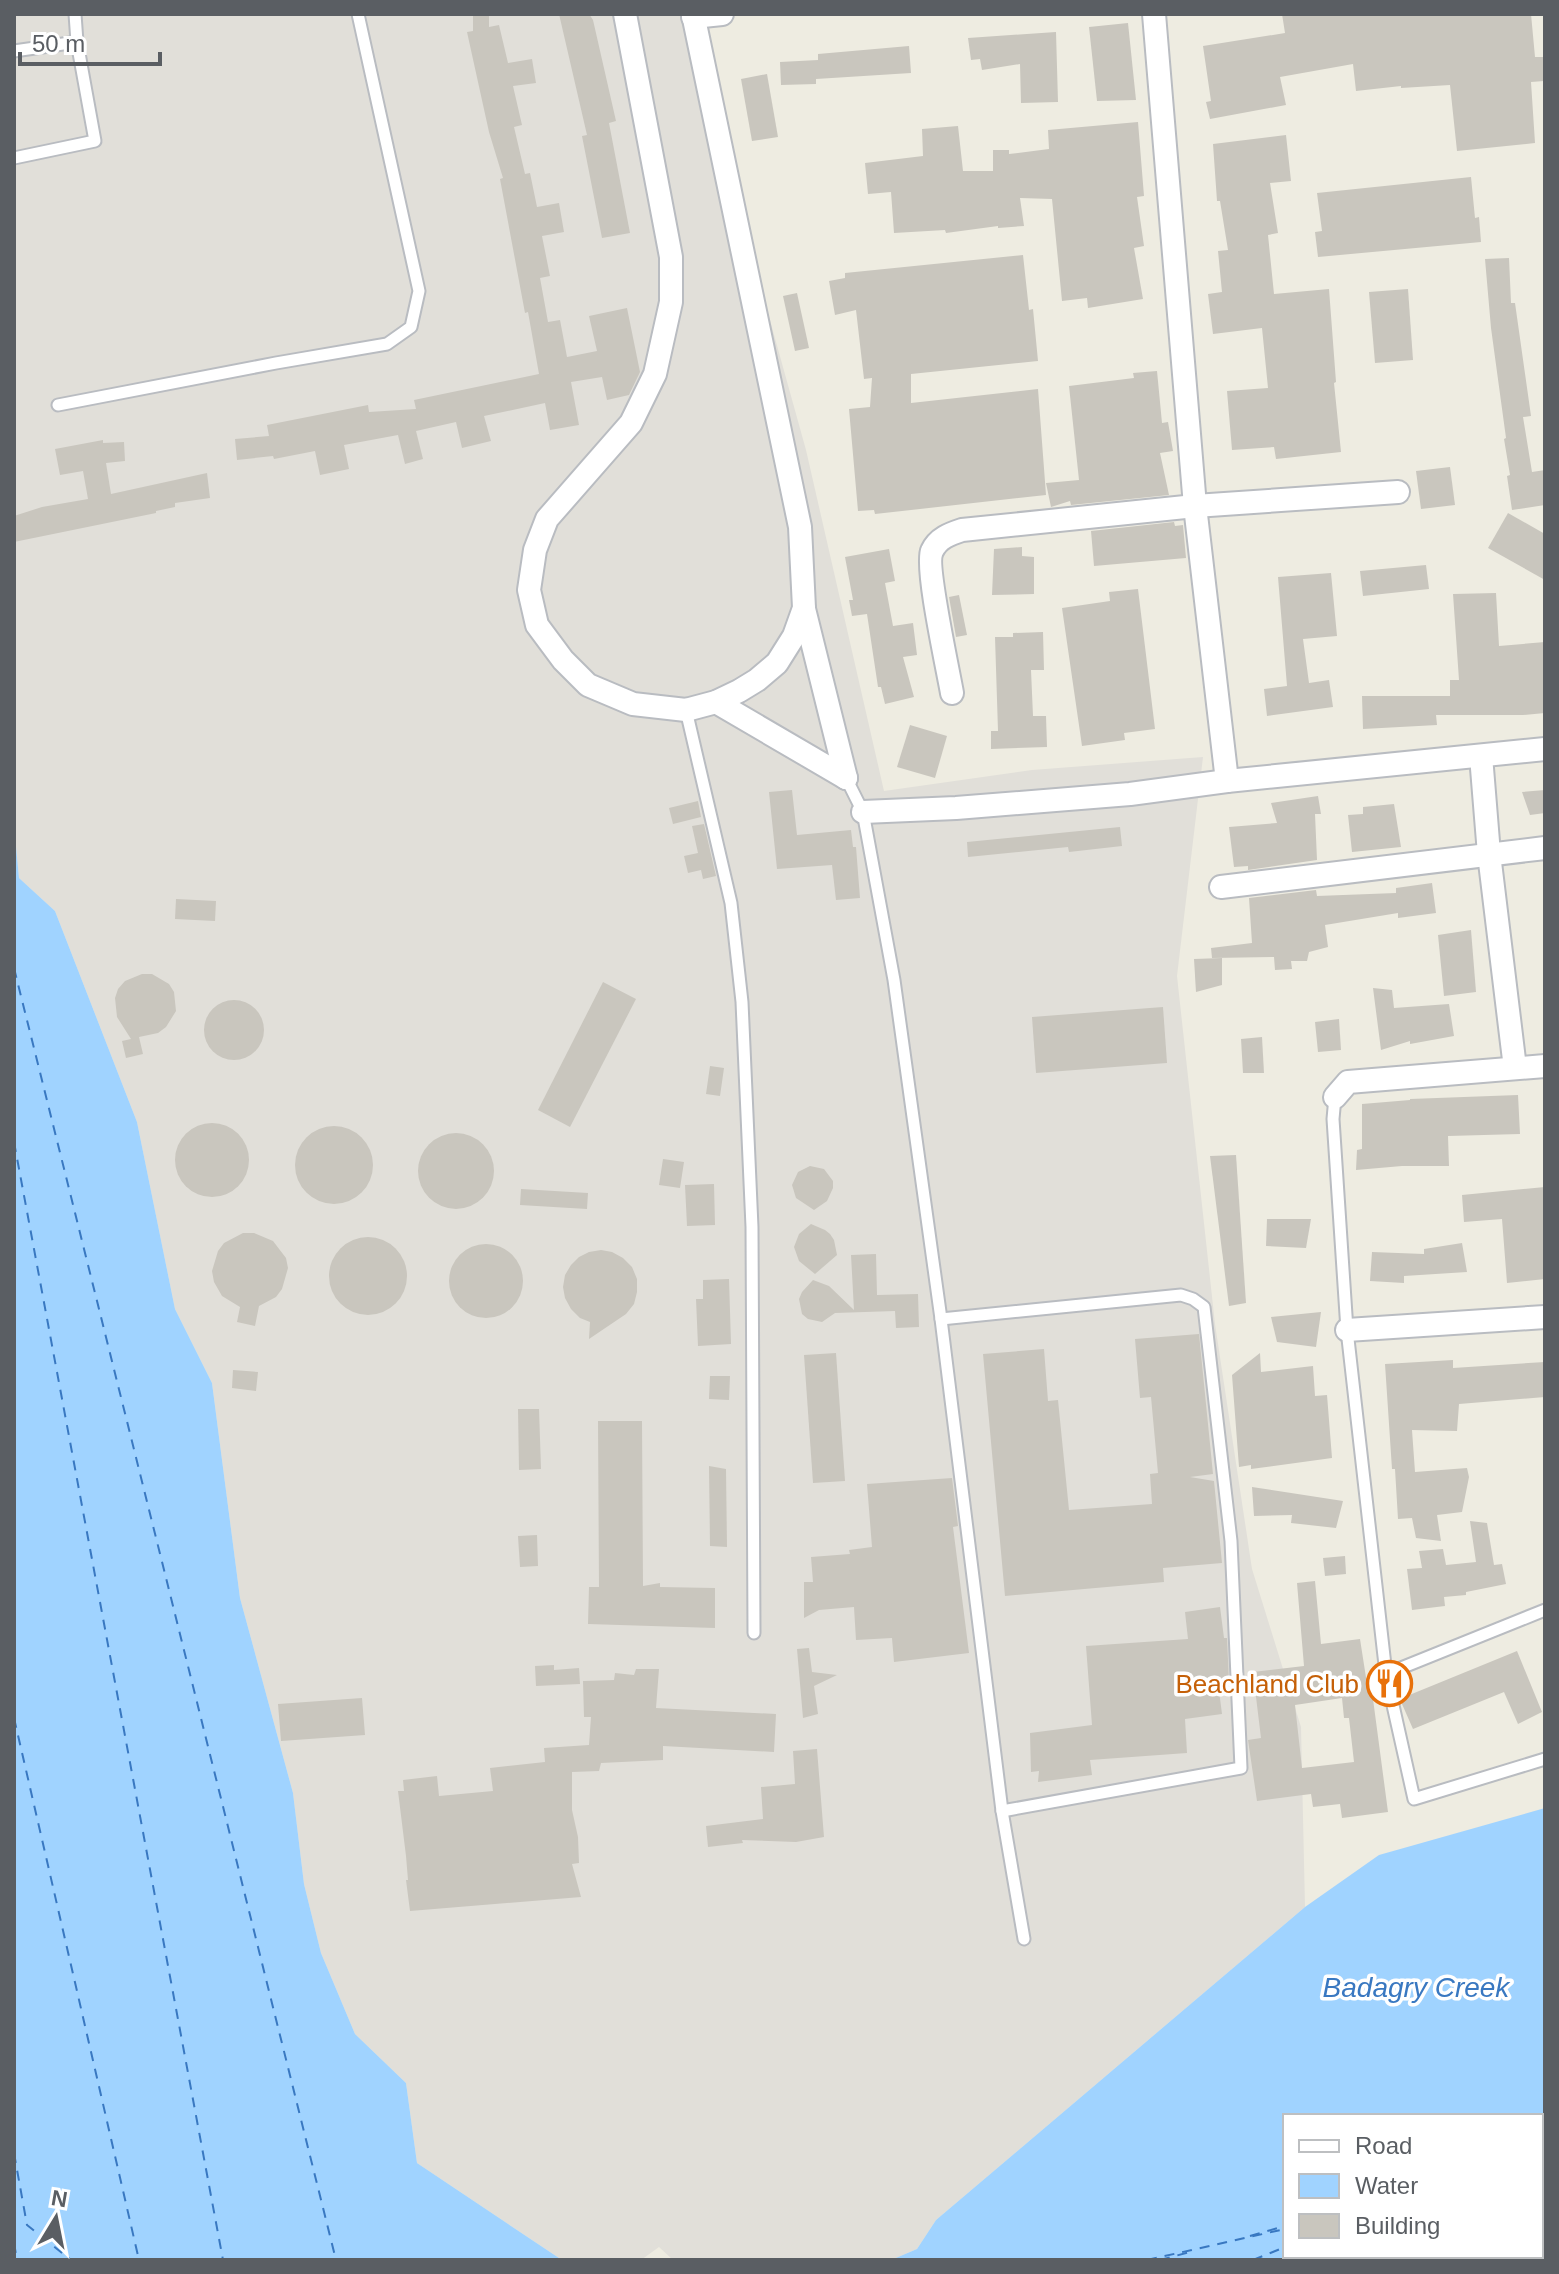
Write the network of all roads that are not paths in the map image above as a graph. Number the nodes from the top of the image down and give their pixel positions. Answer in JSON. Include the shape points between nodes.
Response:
{"nodes":[{"id":1,"x":75,"y":14,"type":"edge"},
{"id":2,"x":358,"y":14,"type":"edge"},
{"id":3,"x":625,"y":14,"type":"edge"},
{"id":4,"x":722,"y":14,"type":"edge"},
{"id":5,"x":1154,"y":14,"type":"edge"},
{"id":6,"x":693,"y":15,"type":"edge"},
{"id":7,"x":77,"y":42,"type":"junction"},
{"id":8,"x":14,"y":51,"type":"edge"},
{"id":9,"x":14,"y":158,"type":"edge"},
{"id":10,"x":58,"y":405,"type":"dead end"},
{"id":11,"x":1398,"y":492,"type":"dead end"},
{"id":12,"x":1195,"y":506,"type":"junction"},
{"id":13,"x":804,"y":608,"type":"junction"},
{"id":14,"x":952,"y":693,"type":"dead end"},
{"id":15,"x":716,"y":702,"type":"junction"},
{"id":16,"x":686,"y":710,"type":"junction"},
{"id":17,"x":1545,"y":749,"type":"edge"},
{"id":18,"x":1481,"y":756,"type":"junction"},
{"id":19,"x":846,"y":778,"type":"junction"},
{"id":20,"x":1227,"y":781,"type":"junction"},
{"id":21,"x":863,"y":812,"type":"junction"},
{"id":22,"x":1545,"y":848,"type":"edge"},
{"id":23,"x":1489,"y":854,"type":"junction"},
{"id":24,"x":1221,"y":887,"type":"dead end"},
{"id":25,"x":1545,"y":1066,"type":"edge"},
{"id":26,"x":1515,"y":1068,"type":"junction"},
{"id":27,"x":1335,"y":1097,"type":"joint"},
{"id":28,"x":1545,"y":1317,"type":"edge"},
{"id":29,"x":941,"y":1319,"type":"junction"},
{"id":30,"x":1347,"y":1330,"type":"junction"},
{"id":31,"x":1545,"y":1610,"type":"edge"},
{"id":32,"x":754,"y":1633,"type":"dead end"},
{"id":33,"x":1386,"y":1674,"type":"junction"},
{"id":34,"x":1545,"y":1759,"type":"edge"},
{"id":35,"x":1002,"y":1811,"type":"junction"},
{"id":36,"x":1024,"y":1939,"type":"dead end"}],
"edges":[{"from":1,"to":7,"type":"lane"},
{"from":2,"to":10,"type":"lane","via":[[419,291],[411,327],[387,344]]},
{"from":3,"to":16,"type":"street","via":[[671,257],[671,302],[655,374],[631,423],[547,519],[535,550],[529,590],[537,625],[588,685],[633,704]]},
{"from":4,"to":6,"type":"street"},
{"from":5,"to":12,"type":"street"},
{"from":6,"to":13,"type":"street","via":[[800,527]]},
{"from":7,"to":8,"type":"lane"},
{"from":7,"to":9,"type":"lane","via":[[95,141]]},
{"from":11,"to":12,"type":"street"},
{"from":12,"to":14,"type":"street","via":[[945,536],[931,552],[931,574]]},
{"from":12,"to":20,"type":"street"},
{"from":13,"to":15,"type":"street","via":[[777,663]]},
{"from":13,"to":19,"type":"street"},
{"from":15,"to":16,"type":"street"},
{"from":15,"to":19,"type":"street"},
{"from":16,"to":32,"type":"lane","via":[[731,903],[742,1002],[752,1227]]},
{"from":17,"to":18,"type":"street"},
{"from":18,"to":20,"type":"street"},
{"from":18,"to":23,"type":"street"},
{"from":19,"to":21,"type":"lane"},
{"from":20,"to":21,"type":"street","via":[[1130,794]]},
{"from":21,"to":29,"type":"lane","via":[[894,980]]},
{"from":22,"to":23,"type":"street"},
{"from":23,"to":24,"type":"street"},
{"from":23,"to":26,"type":"street"},
{"from":25,"to":26,"type":"street"},
{"from":26,"to":27,"type":"street","via":[[1348,1082]]},
{"from":27,"to":30,"type":"lane"},
{"from":28,"to":30,"type":"street"},
{"from":29,"to":35,"type":"lane"},
{"from":29,"to":35,"type":"lane","via":[[1181,1295],[1204,1307],[1231,1541],[1241,1768]]},
{"from":30,"to":33,"type":"lane"},
{"from":31,"to":33,"type":"lane"},
{"from":33,"to":34,"type":"lane","via":[[1414,1799]]},
{"from":35,"to":36,"type":"lane"}]}
